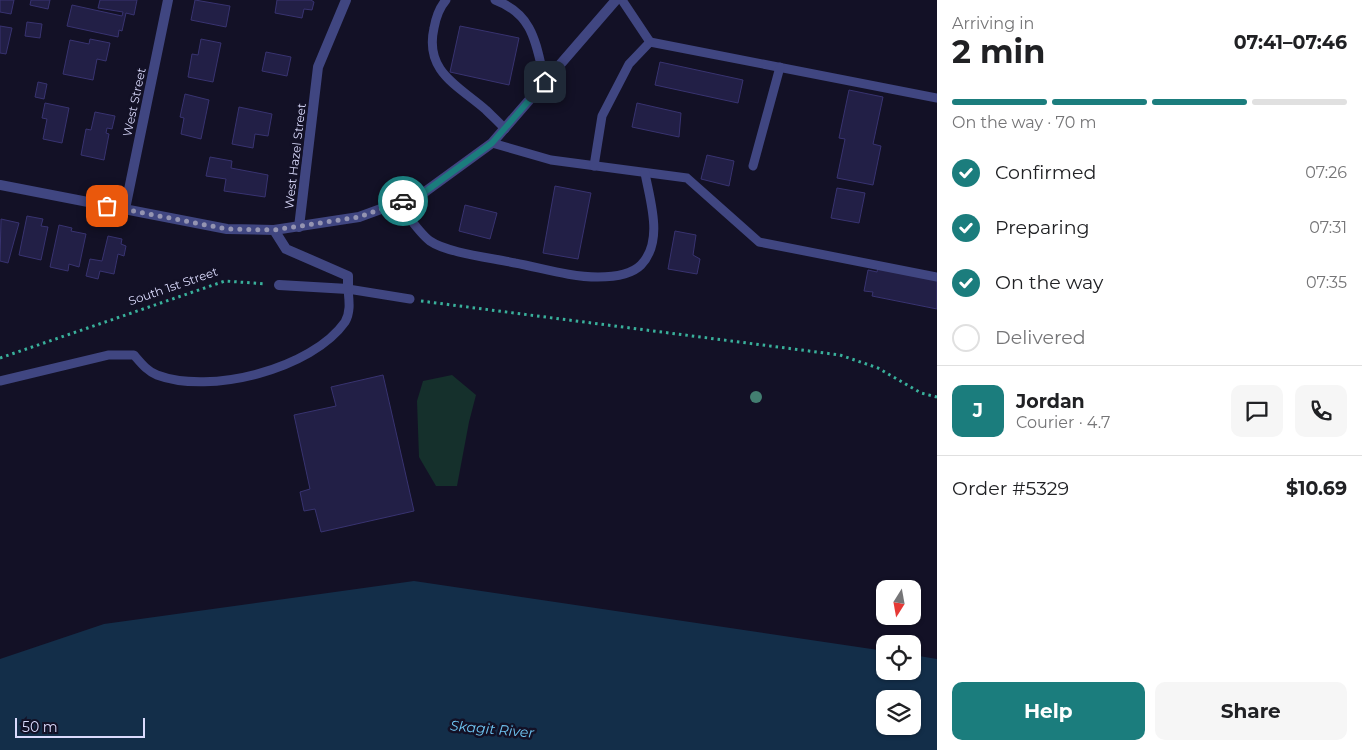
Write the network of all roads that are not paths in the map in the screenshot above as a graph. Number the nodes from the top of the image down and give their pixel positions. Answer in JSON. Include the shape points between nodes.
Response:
{"nodes":[{"id":1,"x":168,"y":0,"type":"edge"},
{"id":2,"x":346,"y":0,"type":"edge"},
{"id":3,"x":446,"y":0,"type":"edge"},
{"id":4,"x":495,"y":0,"type":"edge"},
{"id":5,"x":616,"y":0,"type":"edge"},
{"id":6,"x":622,"y":0,"type":"edge"},
{"id":7,"x":650,"y":42,"type":"junction"},
{"id":8,"x":780,"y":68,"type":"junction"},
{"id":9,"x":545,"y":82,"type":"junction"},
{"id":10,"x":937,"y":98,"type":"edge"},
{"id":11,"x":505,"y":129,"type":"junction"},
{"id":12,"x":492,"y":143,"type":"junction"},
{"id":13,"x":594,"y":166,"type":"junction"},
{"id":14,"x":753,"y":166,"type":"dead end"},
{"id":15,"x":644,"y":173,"type":"junction"},
{"id":16,"x":0,"y":185,"type":"edge"},
{"id":17,"x":398,"y":203,"type":"junction"},
{"id":18,"x":125,"y":209,"type":"junction"},
{"id":19,"x":299,"y":227,"type":"junction"},
{"id":20,"x":274,"y":230,"type":"junction"},
{"id":21,"x":937,"y":278,"type":"edge"},
{"id":22,"x":279,"y":285,"type":"road end"},
{"id":23,"x":348,"y":289,"type":"junction"},
{"id":24,"x":410,"y":299,"type":"road end"},
{"id":25,"x":0,"y":381,"type":"edge"}],
"edges":[{"from":1,"to":18,"type":"street","name":"West Street"},
{"from":2,"to":19,"type":"street","name":"West Hazel Street","via":[[318,67]]},
{"from":3,"to":11,"type":"lane","via":[[434,25],[431,41],[434,54],[445,76]]},
{"from":4,"to":9,"type":"lane","via":[[513,8],[528,24]]},
{"from":5,"to":9,"type":"street"},
{"from":6,"to":7,"type":"lane"},
{"from":7,"to":8,"type":"lane"},
{"from":7,"to":13,"type":"lane","via":[[629,64],[602,116]]},
{"from":8,"to":10,"type":"lane"},
{"from":8,"to":14,"type":"lane"},
{"from":9,"to":11,"type":"street"},
{"from":11,"to":12,"type":"street"},
{"from":12,"to":13,"type":"lane","via":[[532,156]]},
{"from":12,"to":17,"type":"street","via":[[422,194]]},
{"from":13,"to":15,"type":"lane"},
{"from":15,"to":17,"type":"lane","via":[[653,217],[652,244],[640,266],[608,277],[562,273],[449,249],[430,241]]},
{"from":15,"to":21,"type":"lane","via":[[687,178],[760,242]]},
{"from":16,"to":18,"type":"street","name":"West Hazel Street"},
{"from":17,"to":19,"type":"street","via":[[359,217]]},
{"from":18,"to":20,"type":"street","name":"West Hazel Street","via":[[227,229]]},
{"from":19,"to":20,"type":"street","name":"West Hazel Street"},
{"from":20,"to":23,"type":"street","via":[[286,249],[348,276]]},
{"from":22,"to":23,"type":"street"},
{"from":23,"to":24,"type":"lane"},
{"from":23,"to":25,"type":"lane","via":[[350,306],[346,321],[320,348],[257,375],[183,381],[156,375],[134,355],[122,354]]}]}
